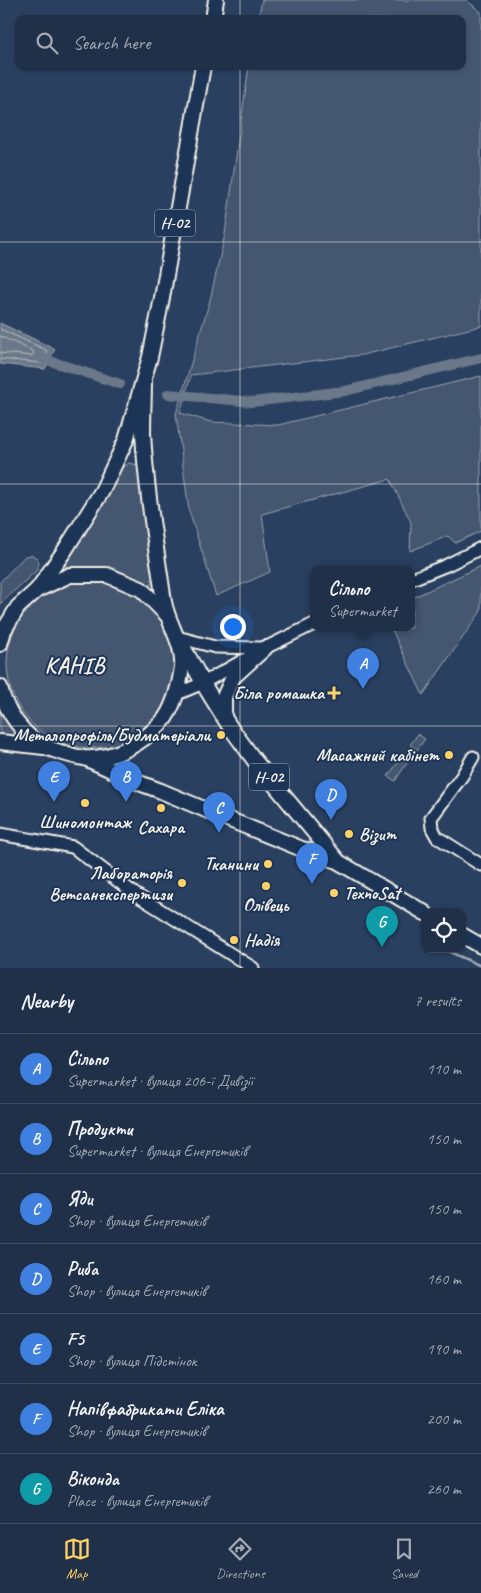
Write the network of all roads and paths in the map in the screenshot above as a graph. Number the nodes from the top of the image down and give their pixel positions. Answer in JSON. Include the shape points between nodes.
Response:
{"nodes":[{"id":1,"x":216,"y":0,"type":"edge"},
{"id":2,"x":214,"y":15,"type":"edge"},
{"id":3,"x":203,"y":70,"type":"edge"},
{"id":4,"x":144,"y":380,"type":"junction"},
{"id":5,"x":481,"y":548,"type":"edge"},
{"id":6,"x":415,"y":578,"type":"edge"},
{"id":7,"x":37,"y":590,"type":"junction"},
{"id":8,"x":18,"y":607,"type":"junction"},
{"id":9,"x":166,"y":614,"type":"junction"},
{"id":10,"x":0,"y":617,"type":"edge"},
{"id":11,"x":310,"y":626,"type":"edge"},
{"id":12,"x":177,"y":637,"type":"junction"},
{"id":13,"x":0,"y":644,"type":"edge"},
{"id":14,"x":265,"y":648,"type":"junction"},
{"id":15,"x":203,"y":683,"type":"junction"},
{"id":16,"x":0,"y":687,"type":"edge"},
{"id":17,"x":177,"y":694,"type":"junction"},
{"id":18,"x":224,"y":718,"type":"junction"},
{"id":19,"x":0,"y":742,"type":"edge"},
{"id":20,"x":46,"y":747,"type":"junction"},
{"id":21,"x":473,"y":757,"type":"dead end"},
{"id":22,"x":84,"y":758,"type":"junction"},
{"id":23,"x":0,"y":834,"type":"edge"},
{"id":24,"x":337,"y":860,"type":"junction"},
{"id":25,"x":481,"y":865,"type":"edge"},
{"id":26,"x":421,"y":911,"type":"edge"},
{"id":27,"x":466,"y":937,"type":"edge"},
{"id":28,"x":481,"y":946,"type":"edge"},
{"id":29,"x":253,"y":968,"type":"edge"}],
"edges":[{"from":1,"to":2,"type":"main road"},
{"from":3,"to":4,"type":"main road","number":"Н-02"},
{"from":4,"to":7,"type":"main road","number":"Н-02","via":[[126,440],[102,491]]},
{"from":4,"to":9,"type":"main road","number":"Н-02","via":[[143,431],[147,479]]},
{"from":5,"to":6,"type":"street"},
{"from":7,"to":8,"type":"main road","number":"Н-02"},
{"from":7,"to":9,"type":"main road","number":"Н-02","via":[[70,575],[107,575],[141,589]]},
{"from":8,"to":10,"type":"main road"},
{"from":8,"to":13,"type":"main road","number":"Н-02","via":[[4,630]]},
{"from":9,"to":12,"type":"main road","number":"Н-02"},
{"from":11,"to":14,"type":"street"},
{"from":12,"to":14,"type":"street","via":[[215,647]]},
{"from":12,"to":15,"type":"main road","number":"Н-02"},
{"from":12,"to":17,"type":"main road","number":"Н-02","via":[[182,665]]},
{"from":14,"to":15,"type":"street"},
{"from":14,"to":18,"type":"main road","via":[[233,678],[224,697]]},
{"from":15,"to":17,"type":"street"},
{"from":15,"to":18,"type":"main road","number":"Н-02"},
{"from":16,"to":20,"type":"main road","number":"Н-02","via":[[12,717],[27,734]]},
{"from":17,"to":22,"type":"main road","number":"Н-02","via":[[162,722],[132,748],[106,756]]},
{"from":18,"to":24,"type":"main road","number":"Н-02"},
{"from":19,"to":20,"type":"main road"},
{"from":20,"to":22,"type":"main road","number":"Н-02"},
{"from":21,"to":25,"type":"street","via":[[431,818],[437,837]]},
{"from":22,"to":24,"type":"main road","number":"Н-02","via":[[232,822]]},
{"from":23,"to":29,"type":"street","via":[[73,847],[135,894]]},
{"from":24,"to":26,"type":"main road","number":"Н-02"},
{"from":27,"to":28,"type":"main road"}]}
